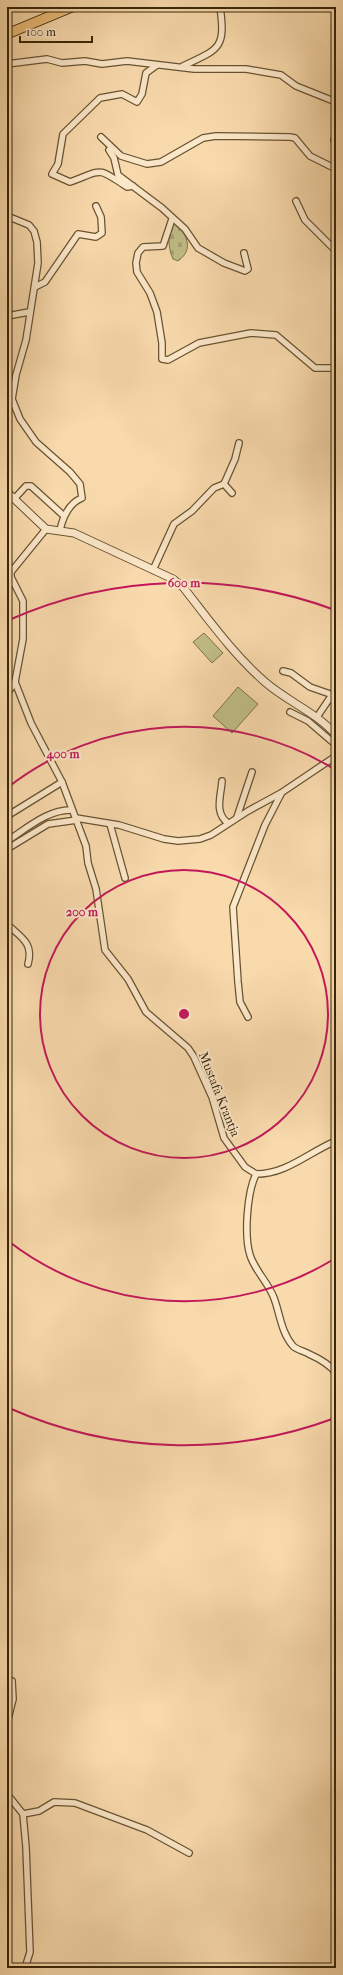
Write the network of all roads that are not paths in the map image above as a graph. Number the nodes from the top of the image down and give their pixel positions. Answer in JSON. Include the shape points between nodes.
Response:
{"nodes":[{"id":1,"x":58,"y":7,"type":"edge"},
{"id":2,"x":72,"y":7,"type":"edge"},
{"id":3,"x":220,"y":7,"type":"edge"},
{"id":4,"x":7,"y":28,"type":"edge"},
{"id":5,"x":7,"y":34,"type":"edge"},
{"id":6,"x":7,"y":64,"type":"edge"},
{"id":7,"x":158,"y":65,"type":"junction"},
{"id":8,"x":183,"y":66,"type":"junction"},
{"id":9,"x":336,"y":102,"type":"edge"},
{"id":10,"x":336,"y":134,"type":"edge"},
{"id":11,"x":336,"y":144,"type":"edge"},
{"id":12,"x":336,"y":169,"type":"edge"},
{"id":13,"x":133,"y":186,"type":"junction"},
{"id":14,"x":296,"y":201,"type":"dead end"},
{"id":15,"x":96,"y":206,"type":"dead end"},
{"id":16,"x":7,"y":216,"type":"edge"},
{"id":17,"x":172,"y":218,"type":"junction"},
{"id":18,"x":336,"y":251,"type":"edge"},
{"id":19,"x":244,"y":253,"type":"dead end"},
{"id":20,"x":34,"y":287,"type":"junction"},
{"id":21,"x":29,"y":312,"type":"junction"},
{"id":22,"x":7,"y":316,"type":"edge"},
{"id":23,"x":336,"y":368,"type":"edge"},
{"id":24,"x":239,"y":443,"type":"dead end"},
{"id":25,"x":224,"y":484,"type":"junction"},
{"id":26,"x":7,"y":492,"type":"edge"},
{"id":27,"x":232,"y":493,"type":"dead end"},
{"id":28,"x":15,"y":498,"type":"junction"},
{"id":29,"x":64,"y":516,"type":"junction"},
{"id":30,"x":46,"y":529,"type":"junction"},
{"id":31,"x":60,"y":530,"type":"junction"},
{"id":32,"x":153,"y":570,"type":"junction"},
{"id":33,"x":9,"y":576,"type":"edge"},
{"id":34,"x":7,"y":584,"type":"edge"},
{"id":35,"x":283,"y":671,"type":"dead end"},
{"id":36,"x":15,"y":682,"type":"junction"},
{"id":37,"x":336,"y":689,"type":"edge"},
{"id":38,"x":7,"y":694,"type":"edge"},
{"id":39,"x":333,"y":696,"type":"junction"},
{"id":40,"x":290,"y":712,"type":"dead end"},
{"id":41,"x":317,"y":717,"type":"junction"},
{"id":42,"x":336,"y":735,"type":"edge"},
{"id":43,"x":336,"y":745,"type":"edge"},
{"id":44,"x":336,"y":756,"type":"edge"},
{"id":45,"x":252,"y":772,"type":"dead end"},
{"id":46,"x":222,"y":781,"type":"dead end"},
{"id":47,"x":62,"y":782,"type":"junction"},
{"id":48,"x":281,"y":794,"type":"junction"},
{"id":49,"x":72,"y":810,"type":"junction"},
{"id":50,"x":7,"y":816,"type":"edge"},
{"id":51,"x":237,"y":817,"type":"junction"},
{"id":52,"x":76,"y":819,"type":"junction"},
{"id":53,"x":228,"y":823,"type":"junction"},
{"id":54,"x":110,"y":824,"type":"junction"},
{"id":55,"x":7,"y":841,"type":"edge"},
{"id":56,"x":7,"y":849,"type":"edge"},
{"id":57,"x":125,"y":878,"type":"dead end"},
{"id":58,"x":7,"y":924,"type":"edge"},
{"id":59,"x":28,"y":964,"type":"dead end"},
{"id":60,"x":248,"y":1017,"type":"dead end"},
{"id":61,"x":336,"y":1141,"type":"edge"},
{"id":62,"x":256,"y":1174,"type":"junction"},
{"id":63,"x":336,"y":1373,"type":"edge"},
{"id":64,"x":12,"y":1681,"type":"dead end"},
{"id":65,"x":7,"y":1723,"type":"edge"},
{"id":66,"x":7,"y":1794,"type":"edge"},
{"id":67,"x":23,"y":1814,"type":"junction"},
{"id":68,"x":189,"y":1853,"type":"dead end"},
{"id":69,"x":25,"y":1968,"type":"edge"}],
"edges":[{"from":1,"to":4,"type":"main road"},
{"from":2,"to":5,"type":"main road"},
{"from":3,"to":8,"type":"street","via":[[223,30],[219,44],[208,54]]},
{"from":6,"to":7,"type":"street","via":[[47,59],[62,64],[127,61]]},
{"from":7,"to":8,"type":"street"},
{"from":7,"to":13,"type":"street","via":[[146,74],[142,94],[137,102],[122,94],[100,98],[63,134],[58,164],[52,174],[70,182],[99,171],[127,187]]},
{"from":8,"to":9,"type":"street","via":[[194,69],[246,69],[281,75],[296,86]]},
{"from":10,"to":11,"type":"street"},
{"from":12,"to":13,"type":"street","via":[[314,158],[295,138],[290,137],[203,138],[160,162],[147,164],[121,156],[101,136],[101,140],[114,158],[116,174]]},
{"from":13,"to":17,"type":"street"},
{"from":14,"to":18,"type":"street","via":[[305,220]]},
{"from":15,"to":20,"type":"street","via":[[103,227],[102,233],[96,237],[78,234],[45,282]]},
{"from":16,"to":20,"type":"street","via":[[29,225],[34,231],[38,263]]},
{"from":17,"to":19,"type":"street","via":[[185,229],[198,248],[224,263],[245,271],[248,269]]},
{"from":17,"to":23,"type":"street","via":[[163,246],[143,247],[138,252],[136,263],[137,272],[150,292],[157,312],[162,359],[168,360],[199,343],[251,332],[276,335],[315,368]]},
{"from":20,"to":21,"type":"street"},
{"from":21,"to":22,"type":"street"},
{"from":21,"to":29,"type":"street","via":[[26,340],[12,400],[20,419],[36,442],[80,484],[82,498],[76,500]]},
{"from":24,"to":25,"type":"street"},
{"from":25,"to":27,"type":"street"},
{"from":25,"to":32,"type":"street","via":[[214,488],[192,511],[174,524]]},
{"from":26,"to":28,"type":"street"},
{"from":28,"to":29,"type":"street","via":[[26,486],[31,486]]},
{"from":28,"to":30,"type":"street"},
{"from":29,"to":31,"type":"street"},
{"from":30,"to":31,"type":"street"},
{"from":30,"to":33,"type":"street"},
{"from":31,"to":32,"type":"street","via":[[95,542]]},
{"from":32,"to":41,"type":"street","via":[[168,576],[183,587],[237,656],[265,682]]},
{"from":33,"to":34,"type":"street"},
{"from":33,"to":36,"type":"street","via":[[24,601],[23,640]]},
{"from":35,"to":39,"type":"street","via":[[291,673],[310,687]]},
{"from":36,"to":38,"type":"street"},
{"from":36,"to":47,"type":"street","name":"Mustafa Krantja","via":[[31,723]]},
{"from":37,"to":39,"type":"street"},
{"from":39,"to":41,"type":"street"},
{"from":40,"to":43,"type":"street","via":[[308,721]]},
{"from":41,"to":42,"type":"street"},
{"from":44,"to":48,"type":"street"},
{"from":45,"to":51,"type":"street"},
{"from":46,"to":53,"type":"street","via":[[219,811],[223,820]]},
{"from":47,"to":49,"type":"street","name":"Mustafa Krantja"},
{"from":47,"to":50,"type":"street"},
{"from":48,"to":51,"type":"street"},
{"from":48,"to":60,"type":"street","via":[[265,825],[234,907],[240,1002]]},
{"from":49,"to":52,"type":"street","name":"Mustafa Krantja"},
{"from":49,"to":55,"type":"street","via":[[60,811],[45,818]]},
{"from":51,"to":53,"type":"street"},
{"from":52,"to":54,"type":"street"},
{"from":52,"to":56,"type":"street","via":[[48,824]]},
{"from":52,"to":62,"type":"street","name":"Mustafa Krantja","via":[[86,846],[96,889],[105,950],[128,979],[146,1012],[188,1048],[212,1097],[224,1138],[245,1167]]},
{"from":53,"to":54,"type":"street","via":[[206,837],[178,841]]},
{"from":54,"to":57,"type":"street"},
{"from":58,"to":59,"type":"street","via":[[28,945],[31,955]]},
{"from":61,"to":62,"type":"street","via":[[289,1166],[272,1173]]},
{"from":62,"to":63,"type":"street","via":[[248,1218],[250,1256],[268,1283],[277,1305],[280,1323],[293,1346],[311,1354]]},
{"from":64,"to":65,"type":"street","via":[[12,1699]]},
{"from":66,"to":67,"type":"street"},
{"from":67,"to":68,"type":"street","via":[[39,1811],[54,1802],[75,1803],[147,1830]]},
{"from":67,"to":69,"type":"street","via":[[30,1952]]}]}
